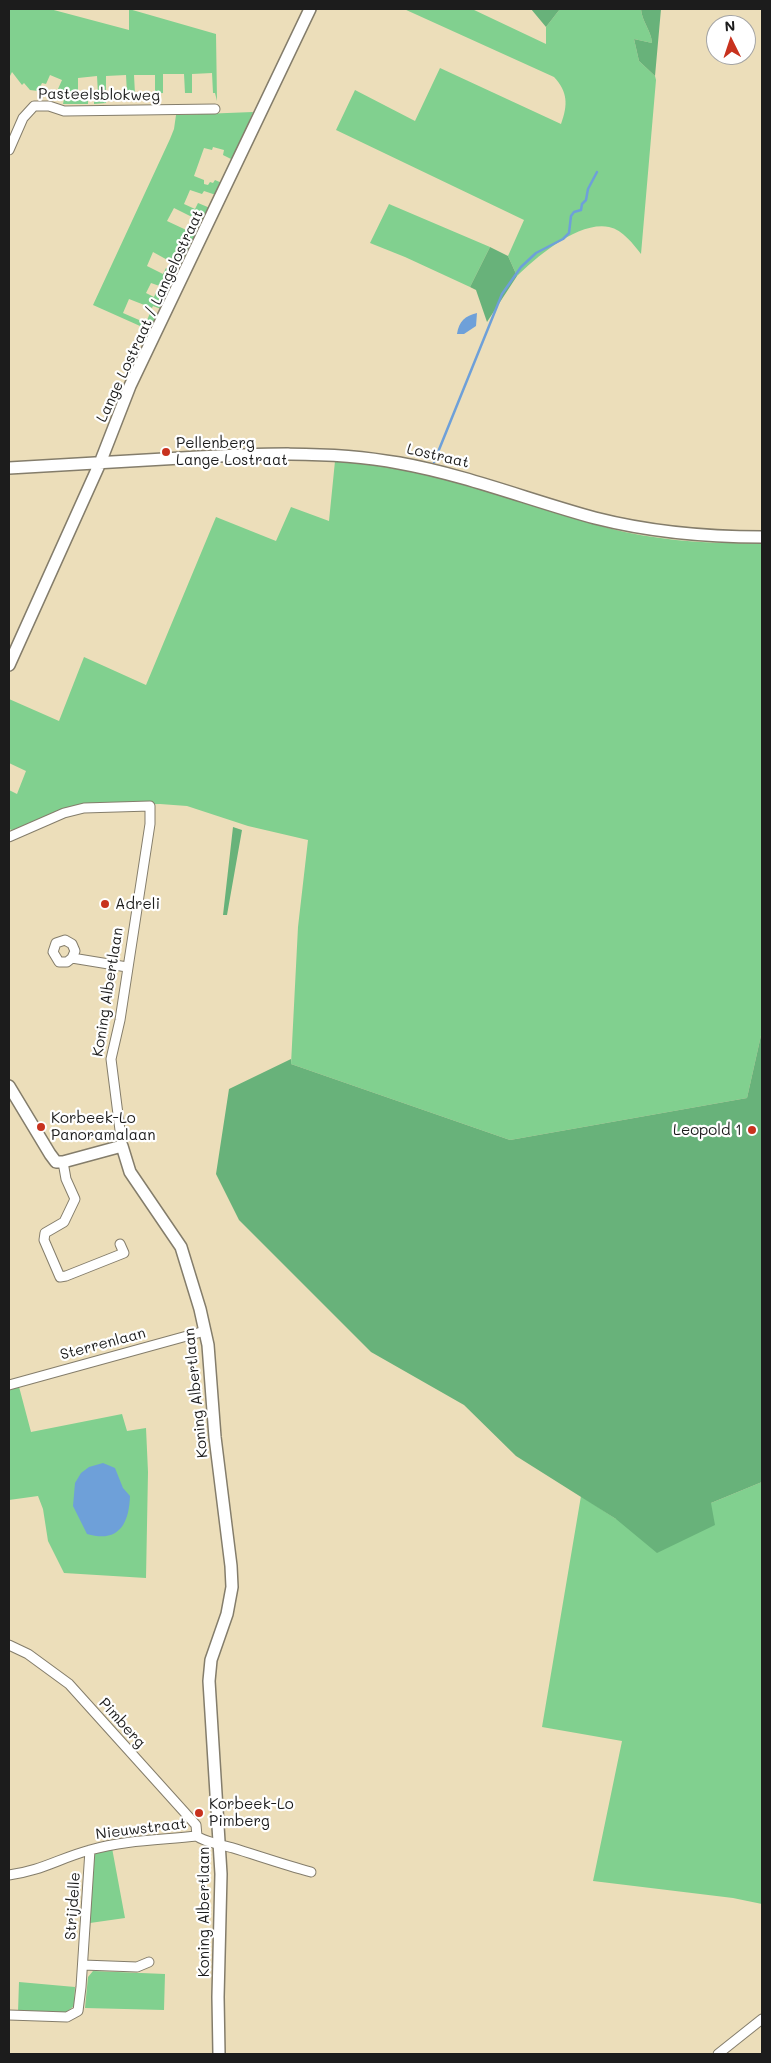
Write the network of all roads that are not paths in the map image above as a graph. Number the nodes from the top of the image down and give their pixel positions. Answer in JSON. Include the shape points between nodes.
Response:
{"nodes":[{"id":1,"x":310,"y":9,"type":"edge"},
{"id":2,"x":215,"y":109,"type":"dead end"},
{"id":3,"x":9,"y":150,"type":"edge"},
{"id":4,"x":100,"y":463,"type":"junction"},
{"id":5,"x":9,"y":468,"type":"edge"},
{"id":6,"x":762,"y":537,"type":"edge"},
{"id":7,"x":9,"y":665,"type":"edge"},
{"id":8,"x":9,"y":837,"type":"edge"},
{"id":9,"x":72,"y":958,"type":"dead end"},
{"id":10,"x":127,"y":966,"type":"junction"},
{"id":11,"x":9,"y":1086,"type":"edge"},
{"id":12,"x":122,"y":1146,"type":"junction"},
{"id":13,"x":63,"y":1162,"type":"junction"},
{"id":14,"x":120,"y":1244,"type":"dead end"},
{"id":15,"x":205,"y":1331,"type":"junction"},
{"id":16,"x":9,"y":1384,"type":"edge"},
{"id":17,"x":9,"y":1645,"type":"edge"},
{"id":18,"x":197,"y":1836,"type":"junction"},
{"id":19,"x":219,"y":1844,"type":"junction"},
{"id":20,"x":90,"y":1850,"type":"junction"},
{"id":21,"x":311,"y":1872,"type":"dead end"},
{"id":22,"x":9,"y":1875,"type":"edge"},
{"id":23,"x":149,"y":1962,"type":"dead end"},
{"id":24,"x":83,"y":1965,"type":"junction"},
{"id":25,"x":9,"y":2015,"type":"edge"},
{"id":26,"x":762,"y":2019,"type":"edge"},
{"id":27,"x":219,"y":2054,"type":"edge"},
{"id":28,"x":718,"y":2054,"type":"edge"}],
"edges":[{"from":1,"to":4,"type":"street","name":"Lange Lostraat / Langelostraat","via":[[130,386]]},
{"from":2,"to":3,"type":"street","name":"Pasteelsblokweg","via":[[64,111],[34,106],[23,118]]},
{"from":4,"to":5,"type":"street","name":"Lostraat"},
{"from":4,"to":6,"type":"street","name":"Lostraat","via":[[253,454],[348,456],[399,462],[455,475],[595,518],[662,532]]},
{"from":4,"to":7,"type":"street","name":"Lange Lostraat / Langelostraat"},
{"from":8,"to":10,"type":"street","name":"Koning Albertlaan","via":[[64,813],[84,808],[150,806],[150,824]]},
{"from":9,"to":10,"type":"street"},
{"from":10,"to":12,"type":"street","name":"Koning Albertlaan","via":[[111,1059]]},
{"from":11,"to":13,"type":"street","via":[[53,1159]]},
{"from":12,"to":13,"type":"street"},
{"from":12,"to":15,"type":"street","name":"Koning Albertlaan","via":[[130,1172],[180,1246]]},
{"from":13,"to":14,"type":"street","via":[[75,1199],[64,1222],[45,1233],[44,1240],[60,1276],[124,1253]]},
{"from":15,"to":16,"type":"street","name":"Sterrenlaan"},
{"from":15,"to":19,"type":"street","name":"Koning Albertlaan","via":[[232,1587],[210,1669]]},
{"from":17,"to":18,"type":"street","name":"Pimberg","via":[[28,1654],[68,1684],[196,1825]]},
{"from":18,"to":19,"type":"street","name":"Nieuwstraat"},
{"from":18,"to":20,"type":"street","name":"Nieuwstraat"},
{"from":19,"to":21,"type":"street","name":"Nieuwstraat"},
{"from":19,"to":27,"type":"street","name":"Koning Albertlaan"},
{"from":20,"to":22,"type":"street","name":"Nieuwstraat","via":[[40,1869]]},
{"from":20,"to":24,"type":"street","name":"Strijdelle"},
{"from":23,"to":24,"type":"street","via":[[137,1967]]},
{"from":24,"to":25,"type":"street","name":"Strijdelle","via":[[78,2011],[67,2017]]},
{"from":26,"to":28,"type":"street"}]}
